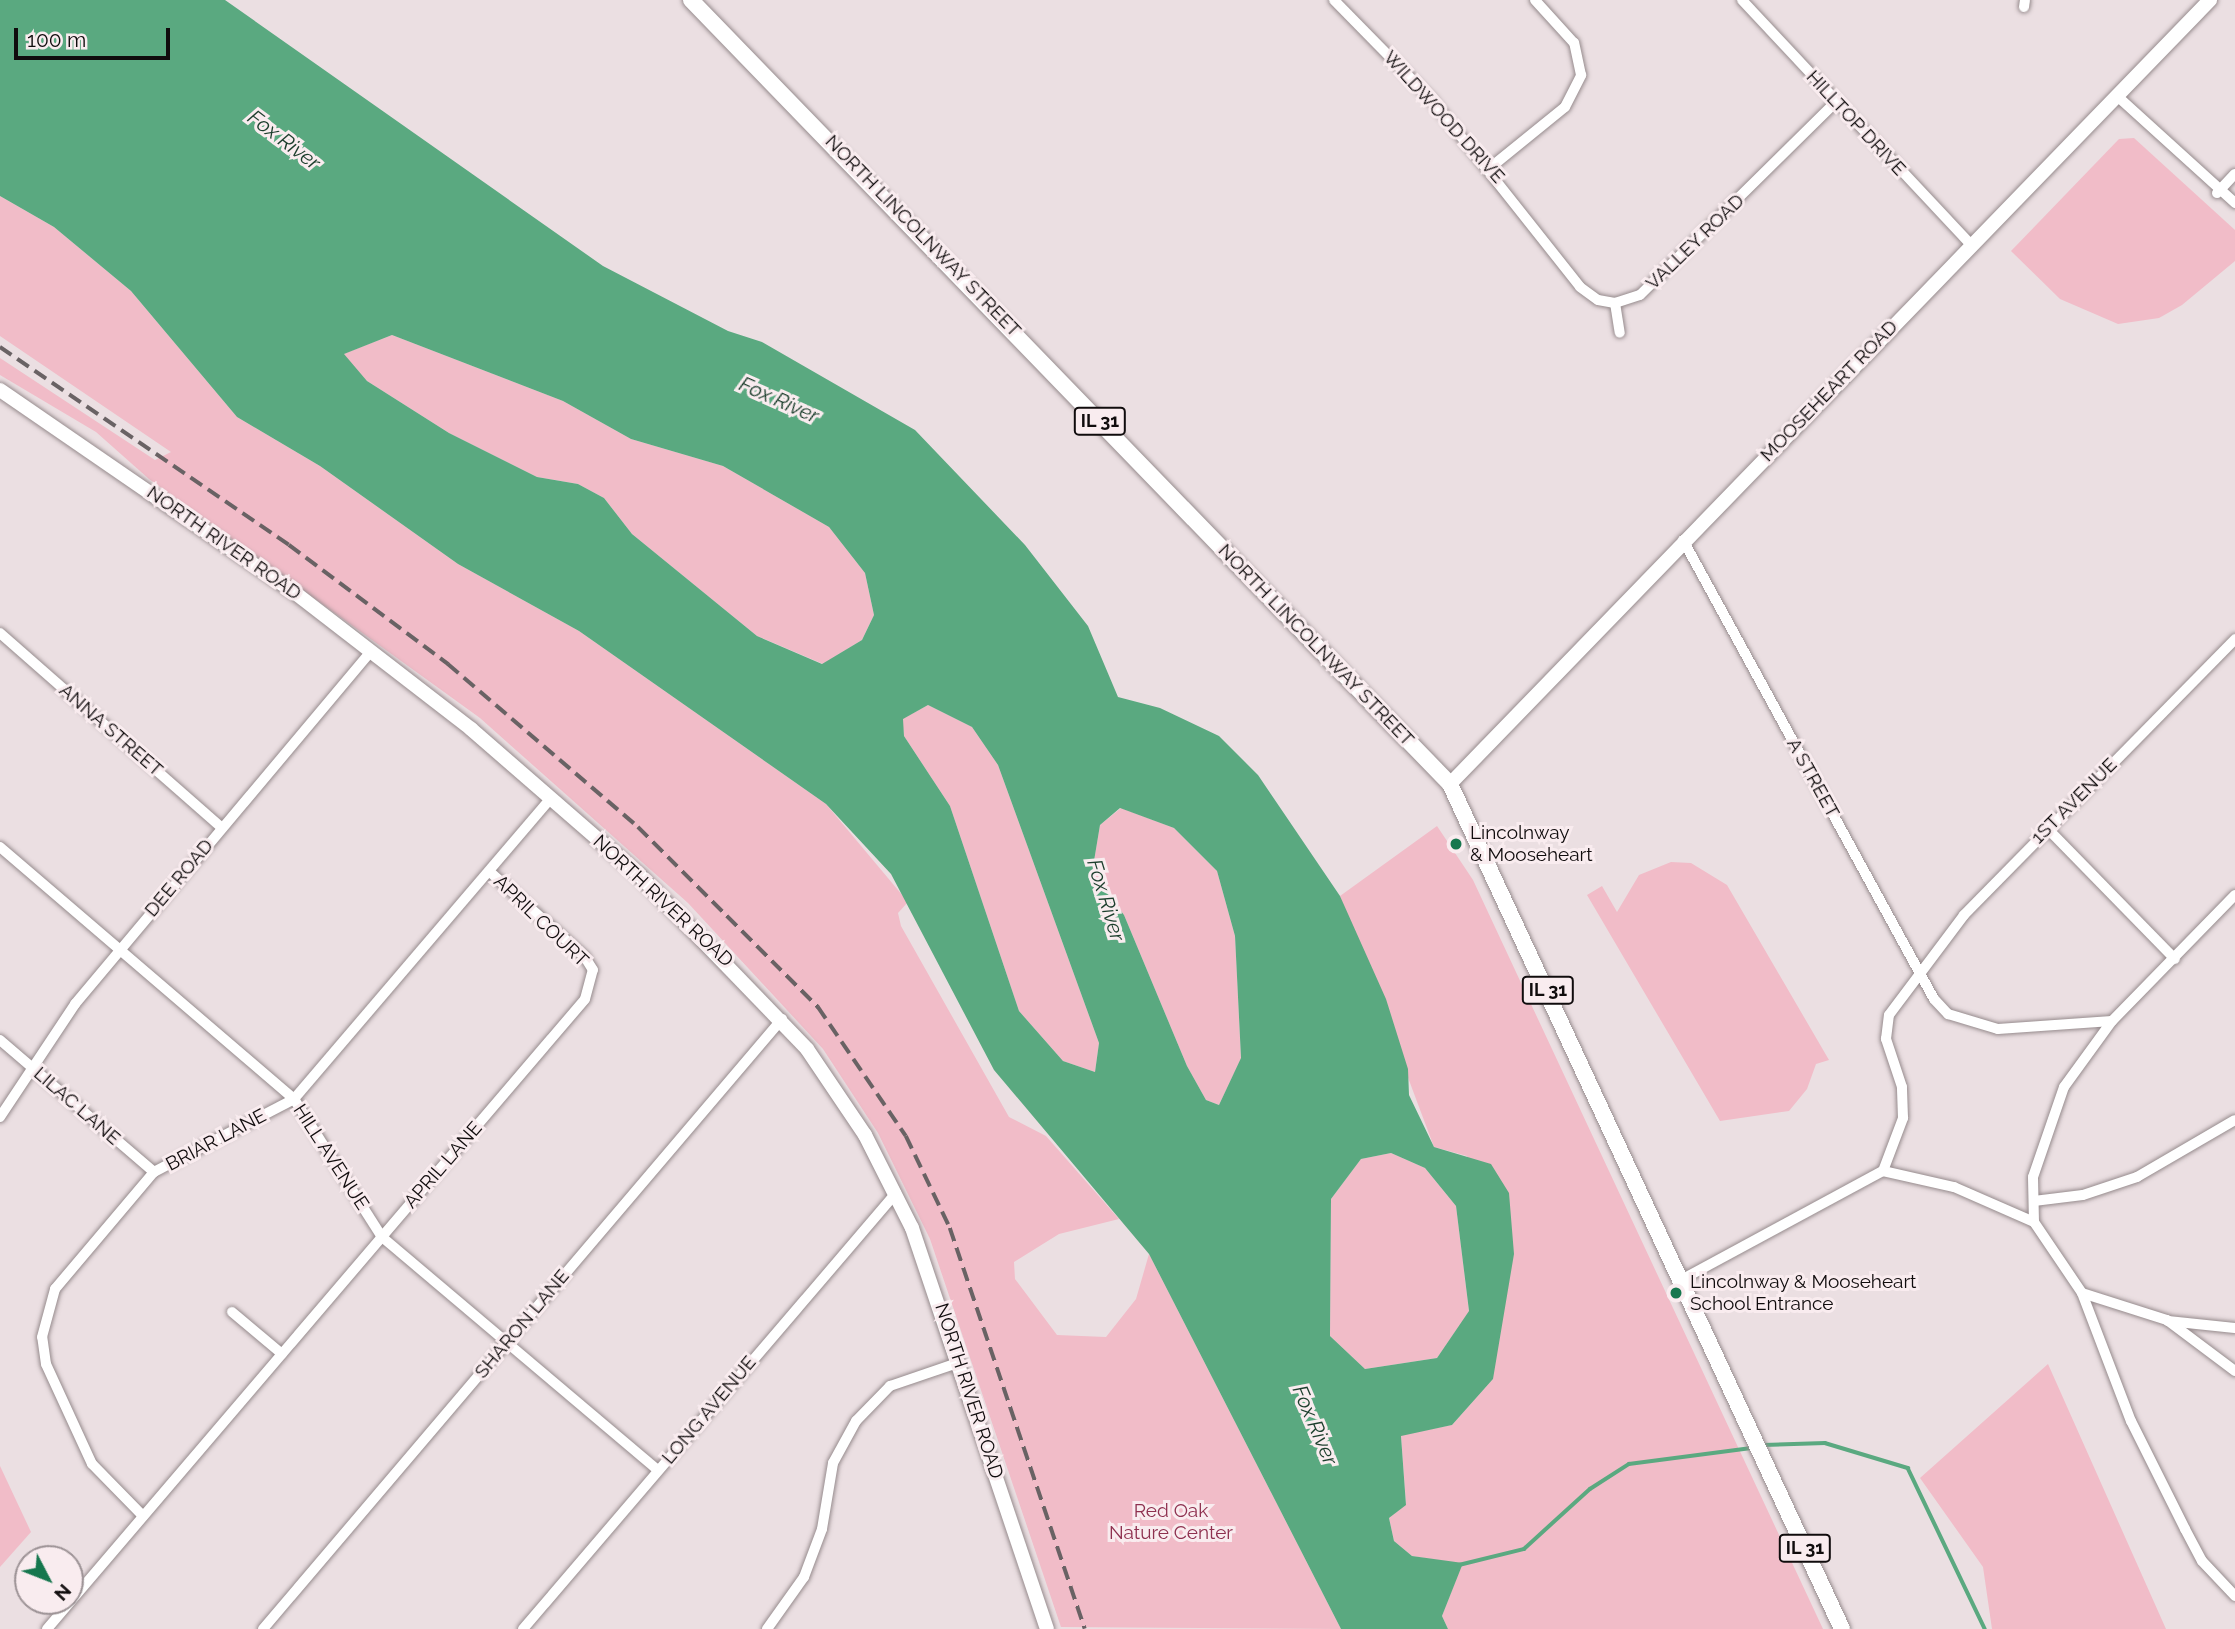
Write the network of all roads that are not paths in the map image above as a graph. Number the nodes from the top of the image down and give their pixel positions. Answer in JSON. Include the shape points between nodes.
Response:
{"nodes":[{"id":1,"x":691,"y":0,"type":"edge"},
{"id":2,"x":1334,"y":0,"type":"edge"},
{"id":3,"x":1535,"y":0,"type":"edge"},
{"id":4,"x":1742,"y":0,"type":"edge"},
{"id":5,"x":2210,"y":0,"type":"edge"},
{"id":6,"x":2116,"y":95,"type":"junction"},
{"id":7,"x":1836,"y":102,"type":"junction"},
{"id":8,"x":1491,"y":167,"type":"junction"},
{"id":9,"x":2235,"y":174,"type":"edge"},
{"id":10,"x":2217,"y":192,"type":"junction"},
{"id":11,"x":2235,"y":203,"type":"edge"},
{"id":12,"x":1971,"y":245,"type":"junction"},
{"id":13,"x":1615,"y":303,"type":"junction"},
{"id":14,"x":1620,"y":332,"type":"dead end"},
{"id":15,"x":0,"y":390,"type":"edge"},
{"id":16,"x":1683,"y":540,"type":"junction"},
{"id":17,"x":0,"y":633,"type":"edge"},
{"id":18,"x":2235,"y":639,"type":"edge"},
{"id":19,"x":371,"y":651,"type":"junction"},
{"id":20,"x":1450,"y":784,"type":"junction"},
{"id":21,"x":551,"y":798,"type":"junction"},
{"id":22,"x":221,"y":827,"type":"junction"},
{"id":23,"x":2047,"y":828,"type":"junction"},
{"id":24,"x":0,"y":847,"type":"edge"},
{"id":25,"x":489,"y":872,"type":"junction"},
{"id":26,"x":2235,"y":895,"type":"edge"},
{"id":27,"x":119,"y":949,"type":"junction"},
{"id":28,"x":2175,"y":959,"type":"junction"},
{"id":29,"x":593,"y":970,"type":"joint"},
{"id":30,"x":1922,"y":971,"type":"junction"},
{"id":31,"x":782,"y":1019,"type":"junction"},
{"id":32,"x":2112,"y":1021,"type":"junction"},
{"id":33,"x":0,"y":1040,"type":"edge"},
{"id":34,"x":33,"y":1068,"type":"junction"},
{"id":35,"x":294,"y":1099,"type":"junction"},
{"id":36,"x":0,"y":1116,"type":"edge"},
{"id":37,"x":2235,"y":1120,"type":"edge"},
{"id":38,"x":1883,"y":1171,"type":"junction"},
{"id":39,"x":154,"y":1172,"type":"junction"},
{"id":40,"x":896,"y":1193,"type":"junction"},
{"id":41,"x":2034,"y":1200,"type":"junction"},
{"id":42,"x":2034,"y":1222,"type":"junction"},
{"id":43,"x":382,"y":1237,"type":"junction"},
{"id":44,"x":1681,"y":1280,"type":"junction"},
{"id":45,"x":2082,"y":1293,"type":"junction"},
{"id":46,"x":232,"y":1312,"type":"dead end"},
{"id":47,"x":2167,"y":1321,"type":"junction"},
{"id":48,"x":2235,"y":1328,"type":"edge"},
{"id":49,"x":508,"y":1342,"type":"junction"},
{"id":50,"x":282,"y":1354,"type":"junction"},
{"id":51,"x":961,"y":1362,"type":"junction"},
{"id":52,"x":2235,"y":1371,"type":"edge"},
{"id":53,"x":658,"y":1470,"type":"junction"},
{"id":54,"x":143,"y":1516,"type":"junction"},
{"id":55,"x":2235,"y":1596,"type":"edge"},
{"id":56,"x":47,"y":1629,"type":"edge"},
{"id":57,"x":263,"y":1629,"type":"edge"},
{"id":58,"x":523,"y":1629,"type":"edge"},
{"id":59,"x":767,"y":1629,"type":"edge"},
{"id":60,"x":1047,"y":1629,"type":"edge"},
{"id":61,"x":1842,"y":1629,"type":"edge"}],
"edges":[{"from":1,"to":20,"type":"main road","name":"NORTH LINCOLNWAY STREET","number":"IL 31"},
{"from":2,"to":8,"type":"street","name":"WILDWOOD DRIVE"},
{"from":3,"to":8,"type":"street","via":[[1574,43],[1581,75],[1565,107]]},
{"from":4,"to":7,"type":"street","name":"HILLTOP DRIVE"},
{"from":5,"to":6,"type":"main road","name":"MOOSEHEART ROAD"},
{"from":6,"to":10,"type":"street"},
{"from":6,"to":12,"type":"main road","name":"MOOSEHEART ROAD"},
{"from":7,"to":12,"type":"street","name":"HILLTOP DRIVE"},
{"from":7,"to":13,"type":"street","name":"VALLEY ROAD","via":[[1640,295]]},
{"from":8,"to":13,"type":"street","name":"WILDWOOD DRIVE","via":[[1580,286]]},
{"from":9,"to":10,"type":"street"},
{"from":10,"to":11,"type":"street"},
{"from":12,"to":16,"type":"main road","name":"MOOSEHEART ROAD"},
{"from":13,"to":14,"type":"street"},
{"from":15,"to":19,"type":"main road","name":"NORTH RIVER ROAD"},
{"from":16,"to":20,"type":"main road","name":"MOOSEHEART ROAD"},
{"from":16,"to":30,"type":"street","name":"A STREET"},
{"from":17,"to":22,"type":"street","name":"ANNA STREET"},
{"from":18,"to":23,"type":"street","name":"1ST AVENUE"},
{"from":19,"to":21,"type":"main road","name":"NORTH RIVER ROAD"},
{"from":19,"to":22,"type":"street","name":"DEE ROAD"},
{"from":20,"to":44,"type":"main road","name":"NORTH LINCOLNWAY STREET","number":"IL 31"},
{"from":21,"to":25,"type":"street","name":"BRIAR LANE"},
{"from":21,"to":31,"type":"main road","name":"NORTH RIVER ROAD","via":[[699,932]]},
{"from":22,"to":27,"type":"street","name":"DEE ROAD"},
{"from":23,"to":28,"type":"street"},
{"from":23,"to":30,"type":"street","name":"1ST AVENUE","via":[[1964,915]]},
{"from":24,"to":27,"type":"street","name":"HILL AVENUE"},
{"from":25,"to":29,"type":"street","name":"APRIL COURT"},
{"from":25,"to":35,"type":"street","name":"BRIAR LANE"},
{"from":26,"to":28,"type":"street"},
{"from":27,"to":34,"type":"street","name":"DEE ROAD"},
{"from":27,"to":35,"type":"street","name":"HILL AVENUE"},
{"from":28,"to":32,"type":"street"},
{"from":29,"to":43,"type":"street","name":"APRIL LANE","via":[[586,999]]},
{"from":30,"to":32,"type":"street","name":"A STREET","via":[[1948,1013],[1998,1029]]},
{"from":30,"to":38,"type":"street","name":"1ST AVENUE","via":[[1889,1016],[1885,1039],[1902,1087],[1903,1118]]},
{"from":31,"to":40,"type":"main road","name":"NORTH RIVER ROAD","via":[[849,1107]]},
{"from":31,"to":49,"type":"street","name":"SHARON LANE"},
{"from":32,"to":41,"type":"street","via":[[2064,1087],[2039,1157]]},
{"from":33,"to":34,"type":"street","name":"LILAC LANE"},
{"from":34,"to":36,"type":"street","name":"DEE ROAD"},
{"from":34,"to":39,"type":"street","name":"LILAC LANE"},
{"from":35,"to":39,"type":"street","name":"BRIAR LANE"},
{"from":35,"to":43,"type":"street","name":"HILL AVENUE"},
{"from":37,"to":41,"type":"street","via":[[2137,1177],[2083,1195]]},
{"from":38,"to":42,"type":"street","via":[[1954,1187]]},
{"from":38,"to":44,"type":"street"},
{"from":39,"to":54,"type":"street","name":"BRIAR LANE","via":[[67,1271],[47,1307],[42,1337],[46,1364],[77,1439],[104,1478]]},
{"from":40,"to":51,"type":"main road","name":"NORTH RIVER ROAD"},
{"from":40,"to":53,"type":"street","name":"LONG AVENUE"},
{"from":41,"to":42,"type":"street"},
{"from":42,"to":45,"type":"street"},
{"from":43,"to":49,"type":"street","name":"HILL AVENUE"},
{"from":43,"to":50,"type":"street","name":"APRIL LANE"},
{"from":44,"to":61,"type":"main road","name":"NORTH LINCOLNWAY STREET","number":"IL 31"},
{"from":45,"to":47,"type":"street"},
{"from":45,"to":55,"type":"street","via":[[2131,1421],[2185,1529],[2203,1561]]},
{"from":46,"to":50,"type":"street"},
{"from":47,"to":48,"type":"street"},
{"from":47,"to":52,"type":"street"},
{"from":49,"to":53,"type":"street","name":"HILL AVENUE"},
{"from":49,"to":57,"type":"street","name":"SHARON LANE"},
{"from":50,"to":54,"type":"street","name":"APRIL LANE"},
{"from":51,"to":59,"type":"street","via":[[890,1386],[856,1421],[832,1463],[822,1529],[804,1577]]},
{"from":51,"to":60,"type":"main road","name":"NORTH RIVER ROAD"},
{"from":53,"to":58,"type":"street","name":"LONG AVENUE"},
{"from":54,"to":56,"type":"street","name":"APRIL LANE"}]}
